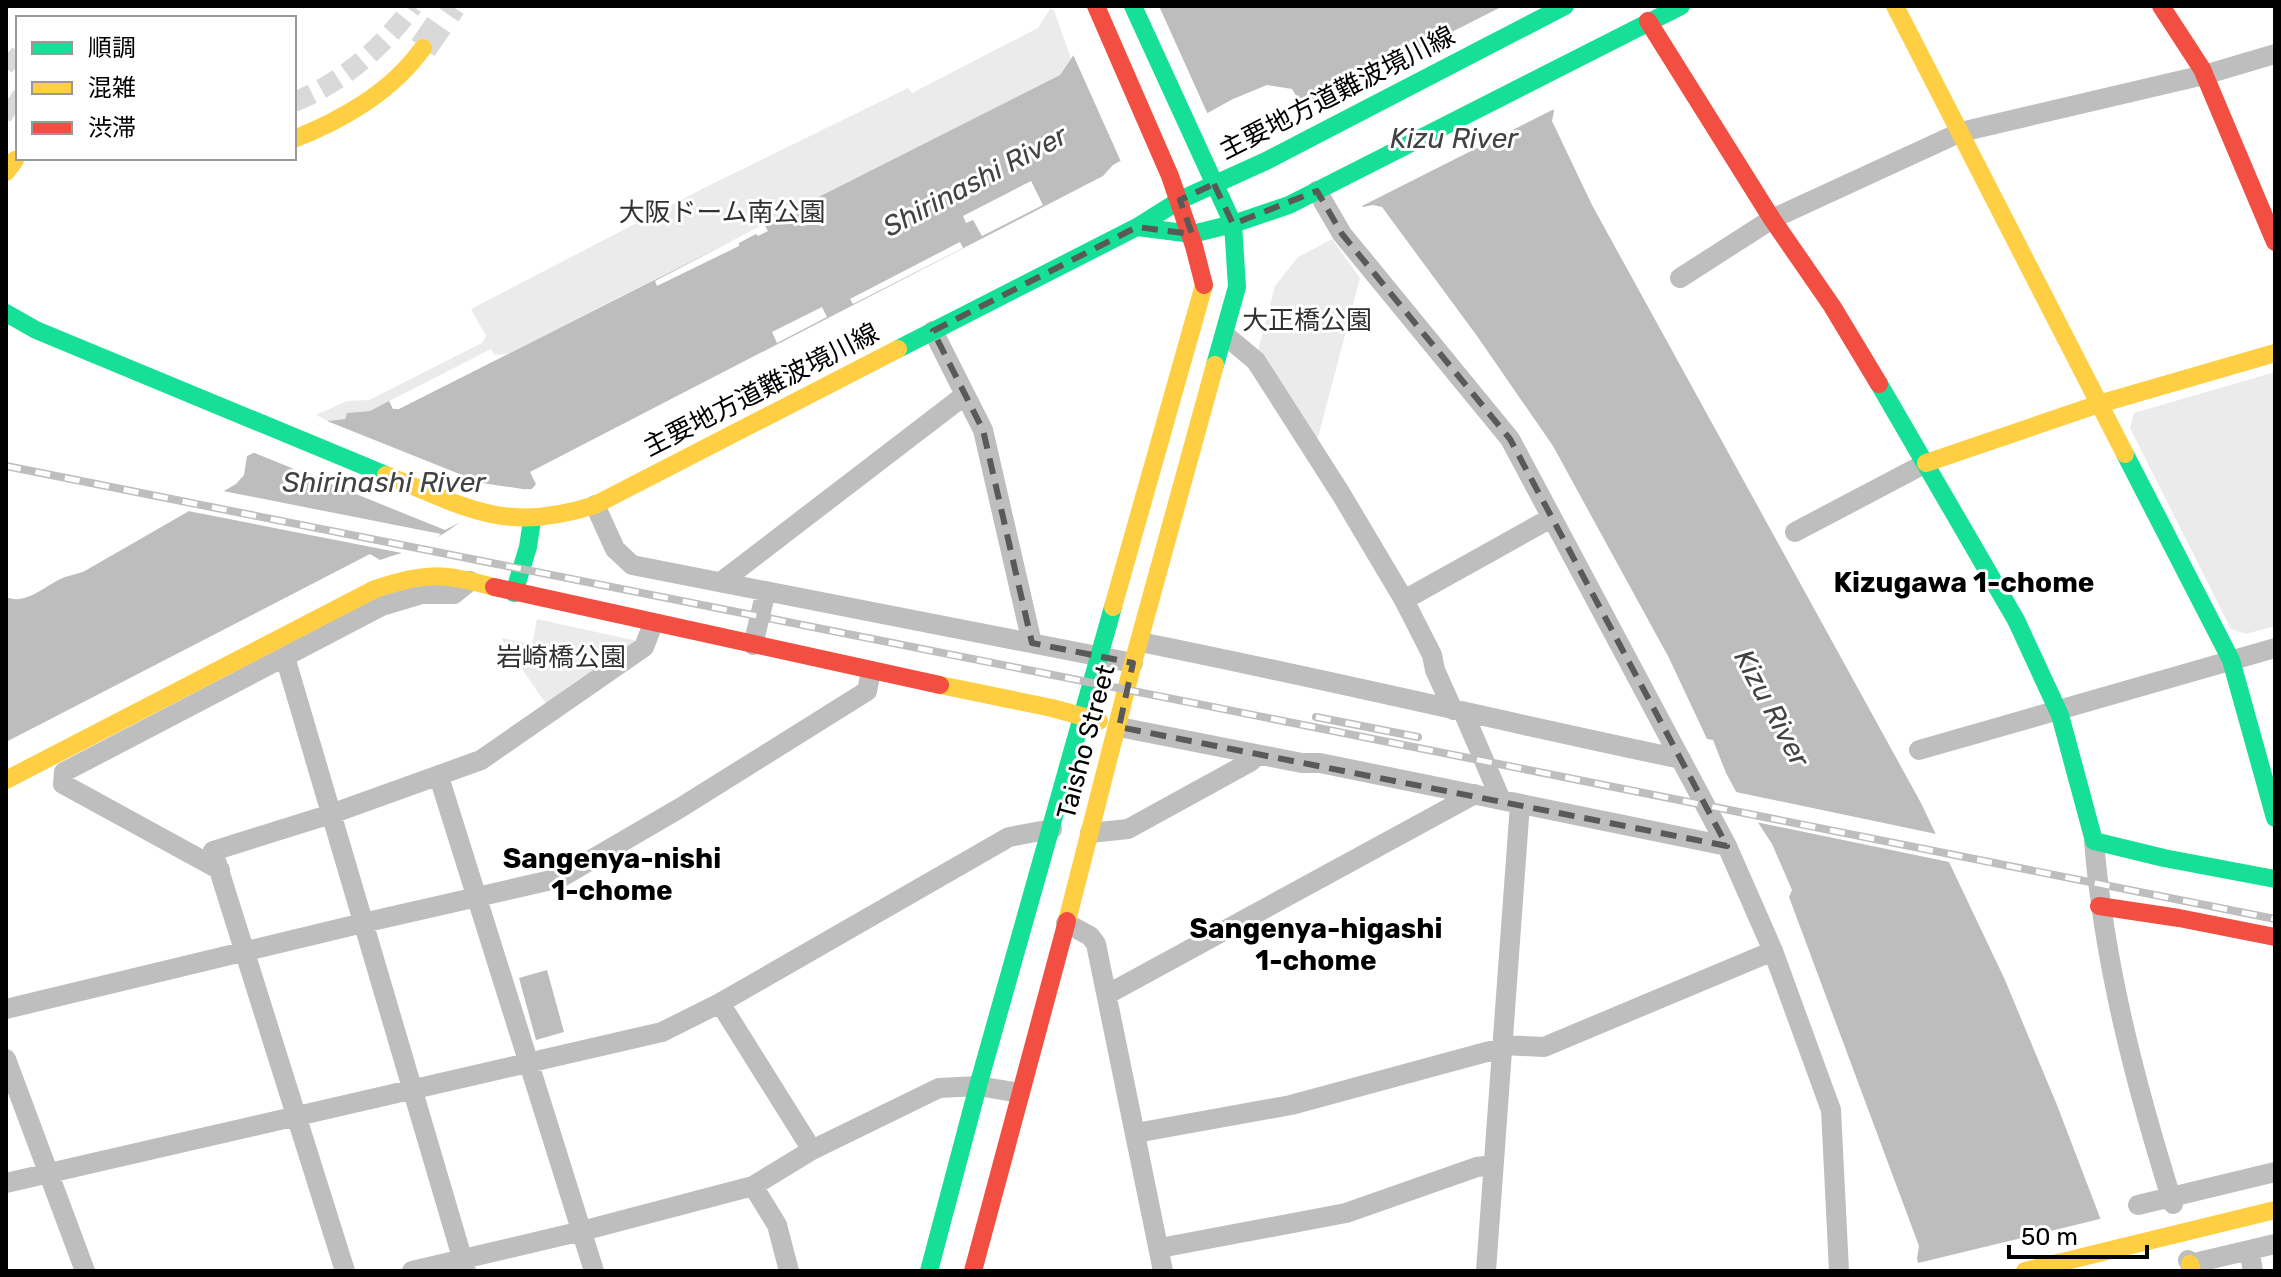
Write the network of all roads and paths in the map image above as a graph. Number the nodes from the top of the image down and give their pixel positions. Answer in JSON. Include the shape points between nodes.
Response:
{"nodes":[{"id":1,"x":1096,"y":6,"type":"edge"},
{"id":2,"x":1133,"y":6,"type":"edge"},
{"id":3,"x":1565,"y":6,"type":"edge"},
{"id":4,"x":1681,"y":6,"type":"edge"},
{"id":5,"x":1895,"y":6,"type":"edge"},
{"id":6,"x":2161,"y":6,"type":"edge"},
{"id":7,"x":1648,"y":21,"type":"junction"},
{"id":8,"x":423,"y":48,"type":"tunnel mouth"},
{"id":9,"x":2275,"y":54,"type":"edge"},
{"id":10,"x":2204,"y":75,"type":"junction"},
{"id":11,"x":1961,"y":132,"type":"junction"},
{"id":12,"x":296,"y":138,"type":"edge"},
{"id":13,"x":1214,"y":184,"type":"junction"},
{"id":14,"x":1317,"y":191,"type":"junction"},
{"id":15,"x":1180,"y":200,"type":"junction"},
{"id":16,"x":1772,"y":219,"type":"junction"},
{"id":17,"x":1233,"y":224,"type":"junction"},
{"id":18,"x":1137,"y":227,"type":"junction"},
{"id":19,"x":1192,"y":234,"type":"junction"},
{"id":20,"x":2275,"y":242,"type":"edge"},
{"id":21,"x":1680,"y":278,"type":"dead end"},
{"id":22,"x":6,"y":313,"type":"edge"},
{"id":23,"x":933,"y":331,"type":"junction"},
{"id":24,"x":1225,"y":335,"type":"junction"},
{"id":25,"x":2275,"y":353,"type":"edge"},
{"id":26,"x":965,"y":395,"type":"junction"},
{"id":27,"x":2099,"y":404,"type":"junction"},
{"id":28,"x":1926,"y":463,"type":"junction"},
{"id":29,"x":595,"y":505,"type":"junction"},
{"id":30,"x":1551,"y":518,"type":"junction"},
{"id":31,"x":532,"y":520,"type":"junction"},
{"id":32,"x":1795,"y":532,"type":"dead end"},
{"id":33,"x":470,"y":581,"type":"junction"},
{"id":34,"x":721,"y":582,"type":"junction"},
{"id":35,"x":766,"y":591,"type":"junction"},
{"id":36,"x":514,"y":593,"type":"junction"},
{"id":37,"x":1404,"y":600,"type":"junction"},
{"id":38,"x":653,"y":624,"type":"junction"},
{"id":39,"x":1140,"y":642,"type":"junction"},
{"id":40,"x":1032,"y":643,"type":"junction"},
{"id":41,"x":753,"y":645,"type":"junction"},
{"id":42,"x":2275,"y":648,"type":"edge"},
{"id":43,"x":285,"y":657,"type":"junction"},
{"id":44,"x":1100,"y":657,"type":"junction"},
{"id":45,"x":2231,"y":660,"type":"junction"},
{"id":46,"x":1133,"y":663,"type":"junction"},
{"id":47,"x":871,"y":671,"type":"junction"},
{"id":48,"x":2057,"y":710,"type":"junction"},
{"id":49,"x":1459,"y":712,"type":"junction"},
{"id":50,"x":1082,"y":716,"type":"junction"},
{"id":51,"x":1119,"y":727,"type":"junction"},
{"id":52,"x":1919,"y":750,"type":"dead end"},
{"id":53,"x":1258,"y":755,"type":"junction"},
{"id":54,"x":1681,"y":759,"type":"junction"},
{"id":55,"x":439,"y":777,"type":"junction"},
{"id":56,"x":6,"y":780,"type":"edge"},
{"id":57,"x":1475,"y":794,"type":"junction"},
{"id":58,"x":1510,"y":802,"type":"junction"},
{"id":59,"x":331,"y":814,"type":"junction"},
{"id":60,"x":2275,"y":818,"type":"edge"},
{"id":61,"x":1052,"y":829,"type":"junction"},
{"id":62,"x":1090,"y":833,"type":"junction"},
{"id":63,"x":2094,"y":841,"type":"junction"},
{"id":64,"x":1727,"y":846,"type":"junction"},
{"id":65,"x":220,"y":870,"type":"junction"},
{"id":66,"x":2275,"y":879,"type":"edge"},
{"id":67,"x":476,"y":897,"type":"junction"},
{"id":68,"x":2099,"y":906,"type":"junction"},
{"id":69,"x":363,"y":923,"type":"junction"},
{"id":70,"x":1066,"y":923,"type":"junction"},
{"id":71,"x":2275,"y":937,"type":"edge"},
{"id":72,"x":1773,"y":951,"type":"junction"},
{"id":73,"x":247,"y":952,"type":"junction"},
{"id":74,"x":1108,"y":994,"type":"junction"},
{"id":75,"x":720,"y":1003,"type":"junction"},
{"id":76,"x":6,"y":1009,"type":"edge"},
{"id":77,"x":1503,"y":1048,"type":"junction"},
{"id":78,"x":6,"y":1059,"type":"edge"},
{"id":79,"x":528,"y":1064,"type":"junction"},
{"id":80,"x":978,"y":1086,"type":"junction"},
{"id":81,"x":412,"y":1089,"type":"junction"},
{"id":82,"x":1020,"y":1093,"type":"junction"},
{"id":83,"x":297,"y":1115,"type":"junction"},
{"id":84,"x":1136,"y":1133,"type":"junction"},
{"id":85,"x":812,"y":1150,"type":"junction"},
{"id":86,"x":1493,"y":1165,"type":"junction"},
{"id":87,"x":2275,"y":1172,"type":"edge"},
{"id":88,"x":48,"y":1173,"type":"junction"},
{"id":89,"x":6,"y":1183,"type":"edge"},
{"id":90,"x":753,"y":1186,"type":"junction"},
{"id":91,"x":2172,"y":1201,"type":"junction"},
{"id":92,"x":2138,"y":1205,"type":"dead end"},
{"id":93,"x":2275,"y":1210,"type":"edge"},
{"id":94,"x":582,"y":1231,"type":"junction"},
{"id":95,"x":2275,"y":1244,"type":"edge"},
{"id":96,"x":1160,"y":1248,"type":"junction"},
{"id":97,"x":2249,"y":1250,"type":"junction"},
{"id":98,"x":464,"y":1265,"type":"edge"},
{"id":99,"x":2190,"y":1265,"type":"edge"},
{"id":100,"x":85,"y":1271,"type":"edge"},
{"id":101,"x":345,"y":1271,"type":"edge"},
{"id":102,"x":412,"y":1271,"type":"edge"},
{"id":103,"x":594,"y":1271,"type":"edge"},
{"id":104,"x":789,"y":1271,"type":"edge"},
{"id":105,"x":929,"y":1271,"type":"edge"},
{"id":106,"x":973,"y":1271,"type":"edge"},
{"id":107,"x":1163,"y":1271,"type":"edge"},
{"id":108,"x":1486,"y":1271,"type":"edge"},
{"id":109,"x":1839,"y":1271,"type":"edge"},
{"id":110,"x":2025,"y":1271,"type":"edge"},
{"id":111,"x":2253,"y":1271,"type":"edge"}],
"edges":[{"from":1,"to":15,"type":"main road","name":"Taisho Street"},
{"from":2,"to":13,"type":"main road"},
{"from":3,"to":13,"type":"main road","name":"主要地方道難波境川線"},
{"from":4,"to":7,"type":"main road"},
{"from":5,"to":11,"type":"main road"},
{"from":6,"to":10,"type":"main road"},
{"from":7,"to":14,"type":"main road"},
{"from":7,"to":16,"type":"main road"},
{"from":8,"to":12,"type":"main road","via":[[366,102]]},
{"from":9,"to":10,"type":"street"},
{"from":10,"to":11,"type":"street"},
{"from":10,"to":20,"type":"main road"},
{"from":11,"to":16,"type":"street"},
{"from":11,"to":27,"type":"main road"},
{"from":13,"to":15,"type":"main road","name":"主要地方道難波境川線"},
{"from":13,"to":17,"type":"main road"},
{"from":14,"to":17,"type":"main road"},
{"from":14,"to":30,"type":"street","via":[[1342,234],[1510,439]]},
{"from":15,"to":18,"type":"main road","name":"主要地方道難波境川線"},
{"from":15,"to":19,"type":"main road","name":"Taisho Street"},
{"from":16,"to":21,"type":"street"},
{"from":16,"to":28,"type":"main road","via":[[1832,306]]},
{"from":17,"to":19,"type":"main road"},
{"from":17,"to":24,"type":"main road","name":"Taisho Street","via":[[1237,287]]},
{"from":18,"to":19,"type":"main road"},
{"from":18,"to":23,"type":"main road","name":"主要地方道難波境川線"},
{"from":19,"to":44,"type":"main road","name":"Taisho Street","via":[[1205,282]]},
{"from":22,"to":31,"type":"main road","name":"主要地方道難波境川線","via":[[479,513]]},
{"from":23,"to":26,"type":"street"},
{"from":23,"to":29,"type":"main road","name":"主要地方道難波境川線"},
{"from":24,"to":37,"type":"street","via":[[1256,361]]},
{"from":24,"to":39,"type":"main road","name":"Taisho Street"},
{"from":25,"to":27,"type":"main road"},
{"from":26,"to":34,"type":"street"},
{"from":26,"to":40,"type":"street","via":[[983,430]]},
{"from":27,"to":28,"type":"main road"},
{"from":27,"to":45,"type":"main road"},
{"from":28,"to":32,"type":"street"},
{"from":28,"to":48,"type":"main road","via":[[2016,620]]},
{"from":29,"to":31,"type":"main road","name":"主要地方道難波境川線"},
{"from":29,"to":34,"type":"street","via":[[615,549],[632,565]]},
{"from":30,"to":37,"type":"street"},
{"from":30,"to":54,"type":"street"},
{"from":31,"to":36,"type":"main road"},
{"from":33,"to":36,"type":"main road"},
{"from":33,"to":43,"type":"street","via":[[454,594],[422,594],[382,606]]},
{"from":33,"to":56,"type":"main road","via":[[427,575],[375,589]]},
{"from":34,"to":35,"type":"street"},
{"from":35,"to":40,"type":"street"},
{"from":35,"to":41,"type":"street"},
{"from":36,"to":38,"type":"main road"},
{"from":37,"to":49,"type":"street"},
{"from":38,"to":41,"type":"main road"},
{"from":38,"to":55,"type":"street","via":[[644,647],[634,655],[481,760]]},
{"from":39,"to":46,"type":"main road","name":"Taisho Street"},
{"from":39,"to":49,"type":"street"},
{"from":40,"to":44,"type":"street"},
{"from":41,"to":47,"type":"main road"},
{"from":42,"to":45,"type":"street"},
{"from":43,"to":59,"type":"street"},
{"from":43,"to":65,"type":"street","via":[[64,772],[63,784]]},
{"from":44,"to":46,"type":"street"},
{"from":44,"to":50,"type":"main road","name":"Taisho Street"},
{"from":45,"to":48,"type":"street"},
{"from":45,"to":60,"type":"main road"},
{"from":46,"to":51,"type":"main road","name":"Taisho Street"},
{"from":47,"to":50,"type":"main road"},
{"from":47,"to":67,"type":"street","via":[[867,691],[560,878]]},
{"from":48,"to":52,"type":"street"},
{"from":48,"to":63,"type":"main road"},
{"from":49,"to":54,"type":"street"},
{"from":49,"to":58,"type":"street"},
{"from":50,"to":51,"type":"main road"},
{"from":50,"to":61,"type":"main road","name":"Taisho Street"},
{"from":51,"to":53,"type":"street"},
{"from":51,"to":62,"type":"main road","name":"Taisho Street"},
{"from":53,"to":57,"type":"street"},
{"from":53,"to":62,"type":"street","via":[[1128,829]]},
{"from":54,"to":64,"type":"street"},
{"from":55,"to":59,"type":"street"},
{"from":55,"to":67,"type":"street"},
{"from":57,"to":58,"type":"street"},
{"from":57,"to":74,"type":"street"},
{"from":58,"to":64,"type":"street"},
{"from":58,"to":77,"type":"street"},
{"from":59,"to":65,"type":"street","via":[[213,851]]},
{"from":59,"to":69,"type":"street"},
{"from":61,"to":75,"type":"street","via":[[1009,837]]},
{"from":61,"to":80,"type":"main road","name":"Taisho Street"},
{"from":62,"to":70,"type":"main road","name":"Taisho Street"},
{"from":63,"to":66,"type":"main road"},
{"from":63,"to":68,"type":"street"},
{"from":64,"to":72,"type":"street"},
{"from":65,"to":73,"type":"street"},
{"from":67,"to":69,"type":"street"},
{"from":67,"to":79,"type":"street"},
{"from":68,"to":71,"type":"main road"},
{"from":68,"to":91,"type":"street","via":[[2132,1066]]},
{"from":69,"to":73,"type":"street"},
{"from":69,"to":81,"type":"street"},
{"from":70,"to":74,"type":"street","via":[[1096,944]]},
{"from":70,"to":82,"type":"main road","name":"Taisho Street"},
{"from":72,"to":77,"type":"street","via":[[1544,1047]]},
{"from":72,"to":109,"type":"street","via":[[1831,1110]]},
{"from":73,"to":76,"type":"street"},
{"from":73,"to":83,"type":"street"},
{"from":74,"to":84,"type":"street"},
{"from":75,"to":79,"type":"street","via":[[662,1032]]},
{"from":75,"to":85,"type":"street"},
{"from":77,"to":84,"type":"street","via":[[1291,1105]]},
{"from":77,"to":86,"type":"street"},
{"from":78,"to":88,"type":"street"},
{"from":79,"to":81,"type":"street"},
{"from":79,"to":94,"type":"street"},
{"from":80,"to":82,"type":"street"},
{"from":80,"to":85,"type":"street","via":[[939,1088]]},
{"from":80,"to":105,"type":"main road","name":"Taisho Street"},
{"from":81,"to":83,"type":"street"},
{"from":81,"to":98,"type":"street"},
{"from":82,"to":106,"type":"main road","name":"Taisho Street"},
{"from":83,"to":88,"type":"street"},
{"from":83,"to":101,"type":"street"},
{"from":84,"to":96,"type":"street"},
{"from":85,"to":90,"type":"street"},
{"from":86,"to":96,"type":"street","via":[[1346,1213]]},
{"from":86,"to":108,"type":"street"},
{"from":87,"to":91,"type":"street"},
{"from":88,"to":89,"type":"street"},
{"from":88,"to":100,"type":"street"},
{"from":90,"to":94,"type":"street"},
{"from":90,"to":104,"type":"street","via":[[777,1225]]},
{"from":91,"to":92,"type":"street"},
{"from":93,"to":110,"type":"main road"},
{"from":94,"to":98,"type":"street"},
{"from":94,"to":103,"type":"street"},
{"from":95,"to":97,"type":"street"},
{"from":96,"to":107,"type":"street"},
{"from":97,"to":99,"type":"street"},
{"from":97,"to":111,"type":"street"},
{"from":98,"to":102,"type":"street"}]}
